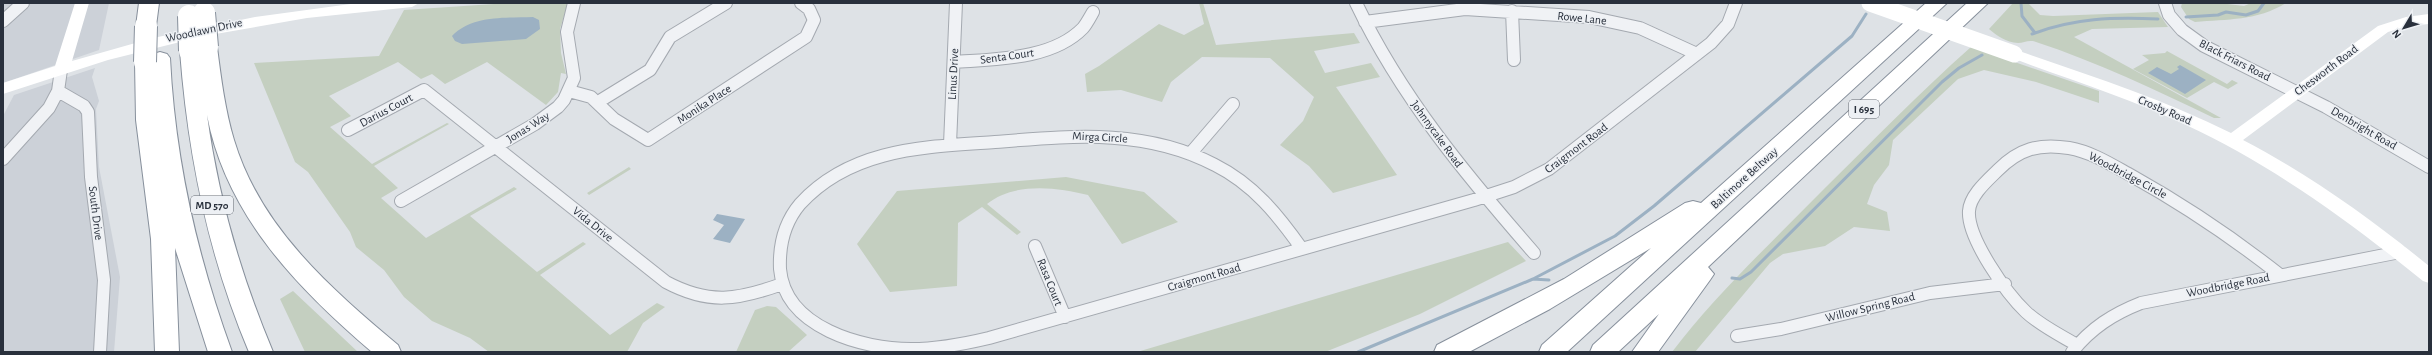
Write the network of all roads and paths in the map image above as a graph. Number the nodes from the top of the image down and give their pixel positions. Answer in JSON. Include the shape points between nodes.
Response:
{"nodes":[{"id":1,"x":23,"y":3,"type":"edge"},
{"id":2,"x":82,"y":3,"type":"edge"},
{"id":3,"x":149,"y":3,"type":"edge"},
{"id":4,"x":163,"y":3,"type":"edge"},
{"id":5,"x":412,"y":3,"type":"edge"},
{"id":6,"x":574,"y":3,"type":"edge"},
{"id":7,"x":726,"y":3,"type":"edge"},
{"id":8,"x":801,"y":3,"type":"edge"},
{"id":9,"x":956,"y":3,"type":"edge"},
{"id":10,"x":1356,"y":3,"type":"edge"},
{"id":11,"x":1736,"y":3,"type":"edge"},
{"id":12,"x":1870,"y":3,"type":"edge"},
{"id":13,"x":1937,"y":3,"type":"edge"},
{"id":14,"x":1978,"y":3,"type":"edge"},
{"id":15,"x":2165,"y":3,"type":"edge"},
{"id":16,"x":197,"y":9,"type":"edge"},
{"id":17,"x":1512,"y":11,"type":"junction"},
{"id":18,"x":1093,"y":12,"type":"dead end"},
{"id":19,"x":2429,"y":19,"type":"edge"},
{"id":20,"x":3,"y":20,"type":"edge"},
{"id":21,"x":1365,"y":22,"type":"junction"},
{"id":22,"x":154,"y":24,"type":"junction"},
{"id":23,"x":198,"y":49,"type":"junction"},
{"id":24,"x":1698,"y":54,"type":"junction"},
{"id":25,"x":153,"y":60,"type":"junction"},
{"id":26,"x":1514,"y":60,"type":"dead end"},
{"id":27,"x":954,"y":62,"type":"junction"},
{"id":28,"x":61,"y":70,"type":"junction"},
{"id":29,"x":3,"y":89,"type":"edge"},
{"id":30,"x":424,"y":90,"type":"joint"},
{"id":31,"x":58,"y":91,"type":"junction"},
{"id":32,"x":569,"y":91,"type":"junction"},
{"id":33,"x":2298,"y":91,"type":"junction"},
{"id":34,"x":598,"y":102,"type":"junction"},
{"id":35,"x":1233,"y":104,"type":"dead end"},
{"id":36,"x":348,"y":130,"type":"dead end"},
{"id":37,"x":2231,"y":141,"type":"junction"},
{"id":38,"x":950,"y":144,"type":"junction"},
{"id":39,"x":497,"y":146,"type":"junction"},
{"id":40,"x":1190,"y":154,"type":"junction"},
{"id":41,"x":2429,"y":154,"type":"edge"},
{"id":42,"x":3,"y":158,"type":"edge"},
{"id":43,"x":2417,"y":159,"type":"junction"},
{"id":44,"x":861,"y":161,"type":"joint"},
{"id":45,"x":1762,"y":162,"type":"junction"},
{"id":46,"x":2429,"y":167,"type":"edge"},
{"id":47,"x":1485,"y":197,"type":"junction"},
{"id":48,"x":401,"y":201,"type":"dead end"},
{"id":49,"x":1750,"y":215,"type":"junction"},
{"id":50,"x":1035,"y":246,"type":"dead end"},
{"id":51,"x":1302,"y":249,"type":"junction"},
{"id":52,"x":2400,"y":252,"type":"junction"},
{"id":53,"x":1534,"y":253,"type":"dead end"},
{"id":54,"x":2280,"y":274,"type":"junction"},
{"id":55,"x":2429,"y":276,"type":"edge"},
{"id":56,"x":782,"y":284,"type":"junction"},
{"id":57,"x":2005,"y":284,"type":"junction"},
{"id":58,"x":339,"y":310,"type":"junction"},
{"id":59,"x":1064,"y":317,"type":"junction"},
{"id":60,"x":1737,"y":336,"type":"dead end"},
{"id":61,"x":2074,"y":348,"type":"edge"},
{"id":62,"x":100,"y":352,"type":"edge"},
{"id":63,"x":167,"y":352,"type":"edge"},
{"id":64,"x":220,"y":352,"type":"edge"},
{"id":65,"x":261,"y":352,"type":"edge"},
{"id":66,"x":389,"y":352,"type":"edge"},
{"id":67,"x":398,"y":352,"type":"edge"},
{"id":68,"x":1446,"y":352,"type":"edge"},
{"id":69,"x":1551,"y":352,"type":"edge"},
{"id":70,"x":1602,"y":352,"type":"edge"},
{"id":71,"x":1644,"y":352,"type":"edge"}],
"edges":[{"from":1,"to":20,"type":"street"},
{"from":2,"to":28,"type":"main road"},
{"from":3,"to":22,"type":"highway"},
{"from":4,"to":22,"type":"highway"},
{"from":5,"to":28,"type":"main road","name":"Woodlawn Drive","via":[[336,9],[242,22],[161,39]]},
{"from":6,"to":32,"type":"street","name":"Jonas Way","via":[[567,32],[574,78]]},
{"from":7,"to":34,"type":"street","via":[[670,37],[650,70]]},
{"from":8,"to":34,"type":"street","name":"Monika Place","via":[[809,9],[814,20],[806,37],[648,140],[613,118]]},
{"from":9,"to":27,"type":"street","name":"Linus Drive"},
{"from":10,"to":21,"type":"street","name":"Johnnycake Road"},
{"from":11,"to":24,"type":"street","name":"Craigmont Road","via":[[1733,14],[1720,34]]},
{"from":12,"to":37,"type":"main road","name":"Crosby Road","bridge":true,"via":[[2123,92],[2192,120]]},
{"from":13,"to":45,"type":"highway","name":"Baltimore Beltway","number":"I 695"},
{"from":14,"to":49,"type":"highway","number":"I 695"},
{"from":15,"to":33,"type":"street","name":"Black Friars Road","via":[[2173,19],[2192,38]]},
{"from":16,"to":23,"type":"highway","number":"MD 570","bridge":true},
{"from":17,"to":21,"type":"street","name":"Rowe Lane","via":[[1452,10]]},
{"from":17,"to":24,"type":"street","name":"Rowe Lane","via":[[1589,17],[1622,23],[1662,36]]},
{"from":17,"to":26,"type":"street"},
{"from":18,"to":27,"type":"street","name":"Senta Court","via":[[1090,19],[1077,32],[1042,50],[1013,57]]},
{"from":19,"to":33,"type":"main road","name":"Chesworth Road","via":[[2383,29]]},
{"from":21,"to":47,"type":"street","name":"Johnnycake Road","via":[[1378,48],[1423,117]]},
{"from":22,"to":25,"type":"highway","bridge":true},
{"from":23,"to":58,"type":"highway","via":[[214,99],[223,141],[236,175],[277,245],[305,278]]},
{"from":23,"to":65,"type":"highway","number":"MD 570","via":[[194,105],[210,195],[239,295]]},
{"from":24,"to":47,"type":"street","name":"Craigmont Road","via":[[1556,164],[1524,183]]},
{"from":25,"to":63,"type":"highway","via":[[147,120],[163,239]]},
{"from":25,"to":64,"type":"highway","number":"MD 570","via":[[168,161],[178,208],[203,308]]},
{"from":27,"to":38,"type":"street","name":"Linus Drive"},
{"from":28,"to":29,"type":"main road","name":"Woodlawn Drive"},
{"from":28,"to":31,"type":"street"},
{"from":30,"to":36,"type":"street","name":"Darius Court"},
{"from":30,"to":39,"type":"street","name":"Vida Drive"},
{"from":31,"to":42,"type":"street","via":[[49,108]]},
{"from":31,"to":62,"type":"street","name":"South Drive","via":[[84,106],[88,112],[91,177],[104,280]]},
{"from":32,"to":34,"type":"street","name":"Monika Place","via":[[588,93]]},
{"from":32,"to":39,"type":"street","name":"Jonas Way","via":[[549,115]]},
{"from":33,"to":37,"type":"main road","name":"Chesworth Road"},
{"from":33,"to":43,"type":"street","name":"Denbright Road"},
{"from":35,"to":40,"type":"street"},
{"from":37,"to":52,"type":"main road","name":"Crosby Road","via":[[2299,181]]},
{"from":38,"to":40,"type":"street","name":"Mirga Circle","via":[[1102,135],[1150,142]]},
{"from":38,"to":44,"type":"street","name":"Mirga Circle","via":[[896,150]]},
{"from":39,"to":48,"type":"street","name":"Jonas Way"},
{"from":39,"to":56,"type":"street","name":"Vida Drive","via":[[680,291],[706,298],[728,299]]},
{"from":40,"to":51,"type":"street","name":"Mirga Circle","via":[[1214,164],[1253,190],[1281,219]]},
{"from":41,"to":43,"type":"street"},
{"from":43,"to":46,"type":"street","name":"Denbright Road"},
{"from":44,"to":56,"type":"street","name":"Craigmont Road","via":[[815,189],[794,212],[781,241],[779,256]]},
{"from":45,"to":68,"type":"highway","via":[[1586,278],[1523,314]]},
{"from":45,"to":69,"type":"highway","name":"Baltimore Beltway","number":"I 695"},
{"from":47,"to":51,"type":"street","name":"Craigmont Road"},
{"from":47,"to":53,"type":"street","name":"Johnnycake Road"},
{"from":49,"to":70,"type":"highway","number":"I 695"},
{"from":49,"to":71,"type":"highway"},
{"from":50,"to":59,"type":"street","name":"Rasa Court"},
{"from":51,"to":59,"type":"street","name":"Craigmont Road"},
{"from":52,"to":54,"type":"street","name":"Woodbridge Road"},
{"from":52,"to":55,"type":"main road","name":"Crosby Road"},
{"from":54,"to":57,"type":"street","name":"Woodbridge Circle","via":[[2219,228],[2150,184],[2077,149],[2034,146],[2016,152],[1978,192],[1969,210],[1968,220],[1972,232]]},
{"from":54,"to":61,"type":"street","name":"Woodbridge Road","via":[[2141,303],[2104,320]]},
{"from":56,"to":59,"type":"street","name":"Craigmont Road","via":[[813,322],[830,332],[880,346],[907,349],[960,345]]},
{"from":57,"to":60,"type":"street","name":"Willow Spring Road","via":[[1930,293],[1781,329]]},
{"from":57,"to":61,"type":"street","name":"Woodbridge Circle","via":[[2026,312]]},
{"from":58,"to":66,"type":"highway"},
{"from":58,"to":67,"type":"highway"}]}
